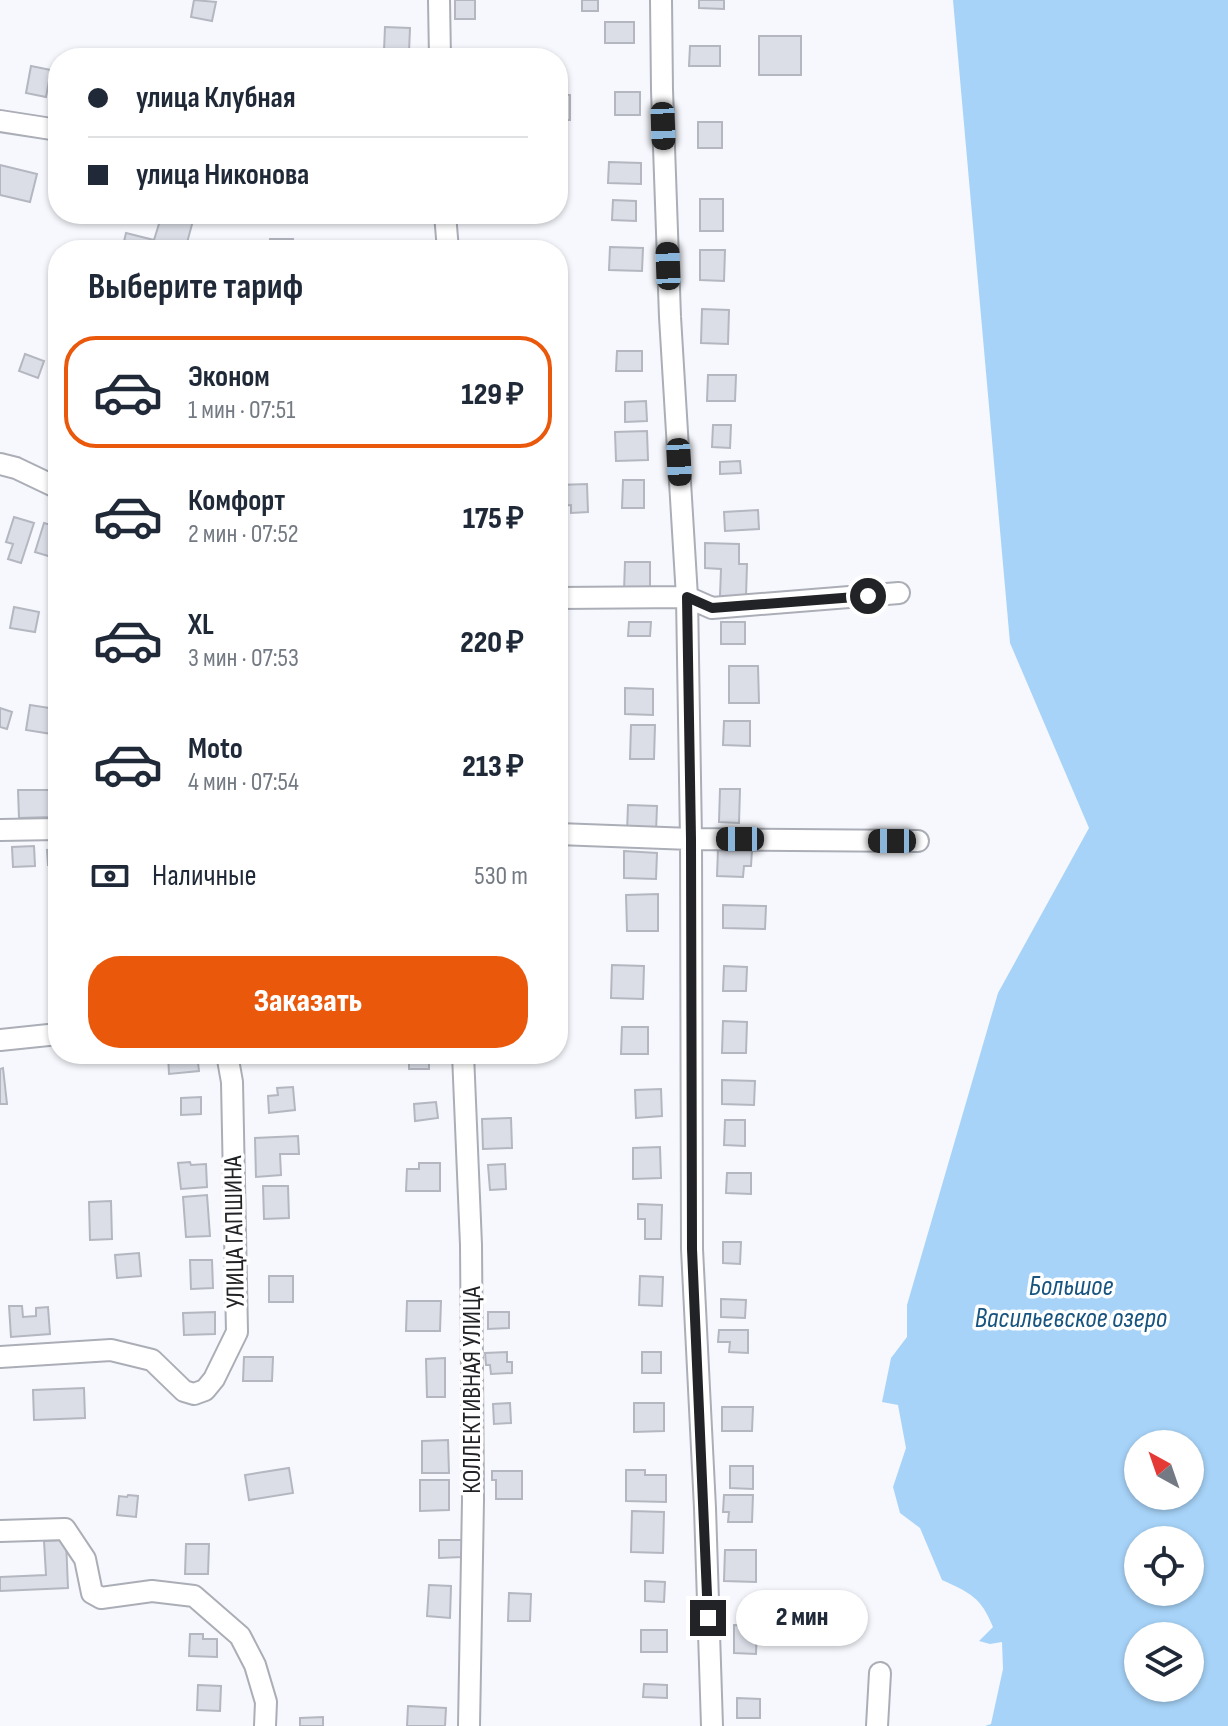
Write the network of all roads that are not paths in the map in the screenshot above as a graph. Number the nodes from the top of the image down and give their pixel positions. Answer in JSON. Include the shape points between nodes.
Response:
{"nodes":[{"id":1,"x":439,"y":0,"type":"edge"},
{"id":2,"x":661,"y":0,"type":"edge"},
{"id":3,"x":440,"y":48,"type":"edge"},
{"id":4,"x":0,"y":121,"type":"edge"},
{"id":5,"x":48,"y":128,"type":"edge"},
{"id":6,"x":0,"y":464,"type":"edge"},
{"id":7,"x":48,"y":483,"type":"edge"},
{"id":8,"x":899,"y":593,"type":"dead end"},
{"id":9,"x":687,"y":597,"type":"junction"},
{"id":10,"x":568,"y":598,"type":"edge"},
{"id":11,"x":48,"y":829,"type":"edge"},
{"id":12,"x":0,"y":830,"type":"edge"},
{"id":13,"x":568,"y":834,"type":"edge"},
{"id":14,"x":691,"y":839,"type":"junction"},
{"id":15,"x":918,"y":841,"type":"dead end"},
{"id":16,"x":48,"y":1035,"type":"edge"},
{"id":17,"x":0,"y":1040,"type":"edge"},
{"id":18,"x":229,"y":1064,"type":"edge"},
{"id":19,"x":463,"y":1064,"type":"edge"},
{"id":20,"x":0,"y":1357,"type":"edge"},
{"id":21,"x":0,"y":1531,"type":"edge"},
{"id":22,"x":880,"y":1673,"type":"dead end"},
{"id":23,"x":265,"y":1726,"type":"edge"},
{"id":24,"x":469,"y":1726,"type":"edge"},
{"id":25,"x":712,"y":1726,"type":"edge"},
{"id":26,"x":877,"y":1726,"type":"edge"}],
"edges":[{"from":1,"to":3,"type":"street"},
{"from":2,"to":9,"type":"street","via":[[670,310]]},
{"from":4,"to":5,"type":"street"},
{"from":6,"to":7,"type":"street"},
{"from":8,"to":9,"type":"street","via":[[712,608]]},
{"from":9,"to":10,"type":"street"},
{"from":9,"to":14,"type":"street"},
{"from":11,"to":12,"type":"street"},
{"from":13,"to":14,"type":"street"},
{"from":14,"to":15,"type":"street"},
{"from":14,"to":25,"type":"street","via":[[692,1249]]},
{"from":16,"to":17,"type":"street"},
{"from":18,"to":20,"type":"street","name":"УЛИЦА ГАПШИНА","via":[[237,1332],[214,1379],[194,1394],[152,1360],[111,1350]]},
{"from":19,"to":24,"type":"street","name":"КОЛЛЕКТИВНАЯ УЛИЦА","via":[[471,1245]]},
{"from":21,"to":23,"type":"street","via":[[65,1529],[85,1559],[92,1593],[101,1598],[152,1591],[194,1596],[240,1636],[266,1702]]},
{"from":22,"to":26,"type":"street"}]}
